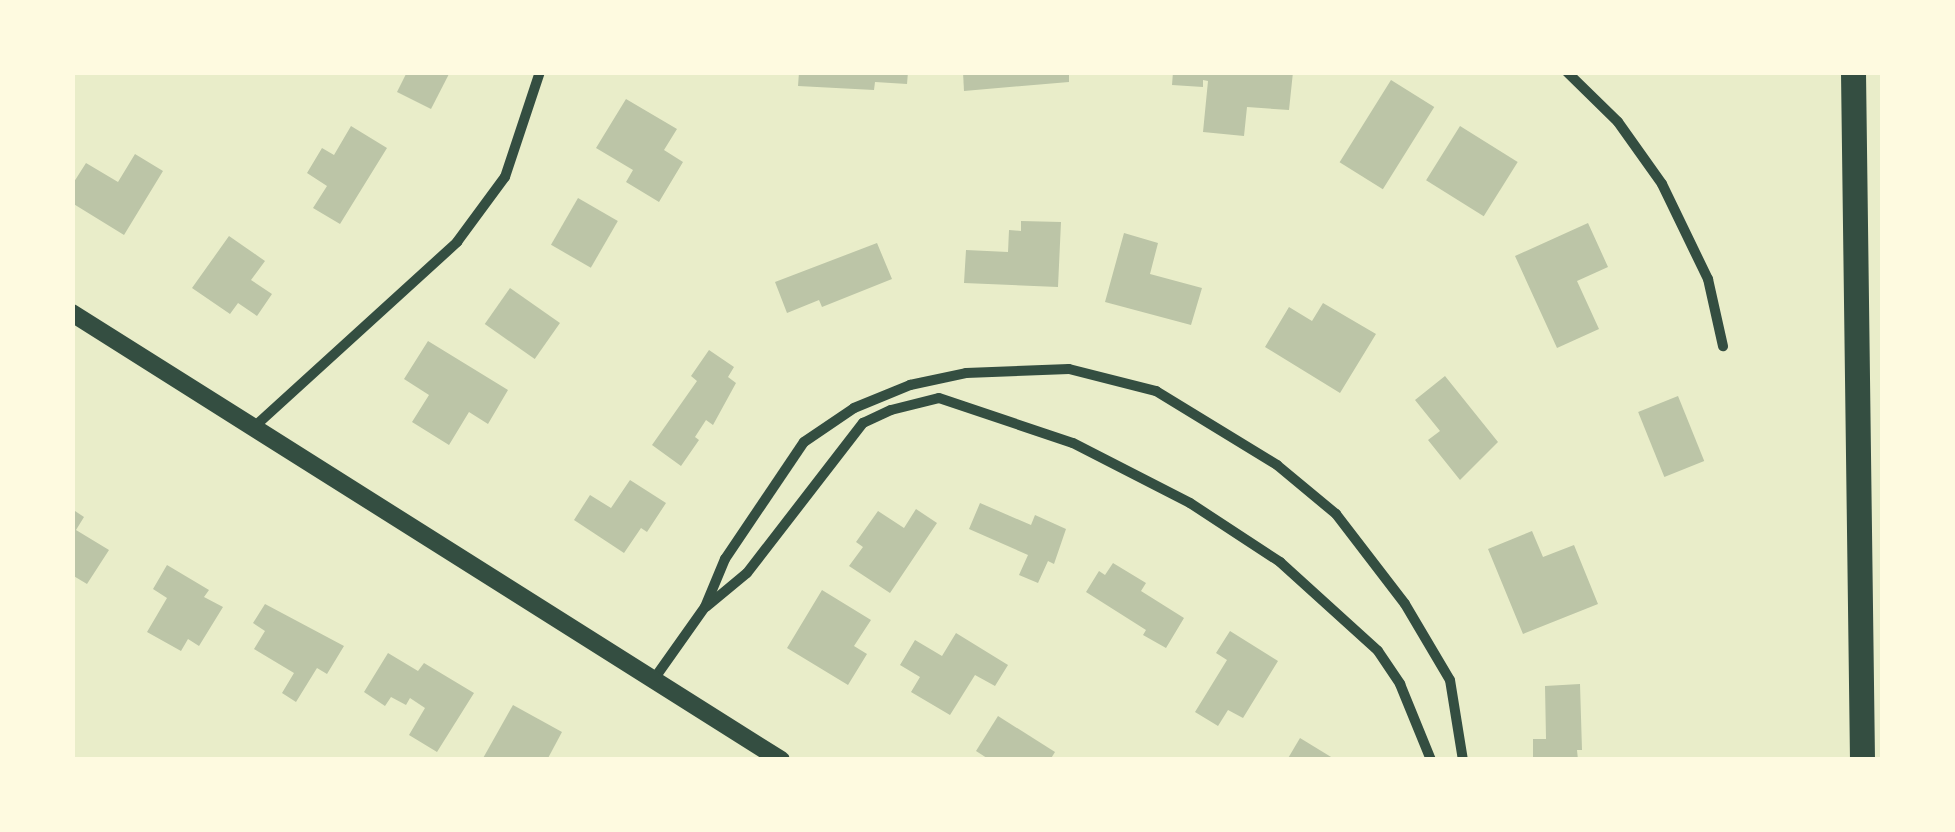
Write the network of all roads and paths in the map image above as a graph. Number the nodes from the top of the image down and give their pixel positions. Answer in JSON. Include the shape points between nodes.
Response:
{"nodes":[{"id":1,"x":540,"y":72,"type":"edge"},
{"id":2,"x":1566,"y":72,"type":"edge"},
{"id":3,"x":1853,"y":72,"type":"edge"},
{"id":4,"x":72,"y":314,"type":"edge"},
{"id":5,"x":1723,"y":346,"type":"dead end"},
{"id":6,"x":254,"y":427,"type":"junction"},
{"id":7,"x":705,"y":607,"type":"junction"},
{"id":8,"x":654,"y":679,"type":"junction"},
{"id":9,"x":781,"y":760,"type":"edge"},
{"id":10,"x":1431,"y":760,"type":"edge"},
{"id":11,"x":1463,"y":760,"type":"edge"},
{"id":12,"x":1862,"y":760,"type":"edge"}],
"edges":[{"from":1,"to":6,"type":"street","via":[[505,177],[457,242]]},
{"from":2,"to":5,"type":"street","via":[[1618,122],[1662,184],[1708,279]]},
{"from":3,"to":12,"type":"highway"},
{"from":4,"to":6,"type":"street"},
{"from":6,"to":8,"type":"street"},
{"from":7,"to":8,"type":"street"},
{"from":7,"to":10,"type":"street","via":[[746,574],[863,424],[939,398],[1074,442],[1190,503],[1280,562],[1378,652],[1400,684]]},
{"from":7,"to":11,"type":"street","via":[[725,559],[804,442],[854,408],[966,372],[1069,369],[1156,391],[1278,466],[1336,514],[1405,604],[1450,680]]},
{"from":8,"to":9,"type":"street"}]}
